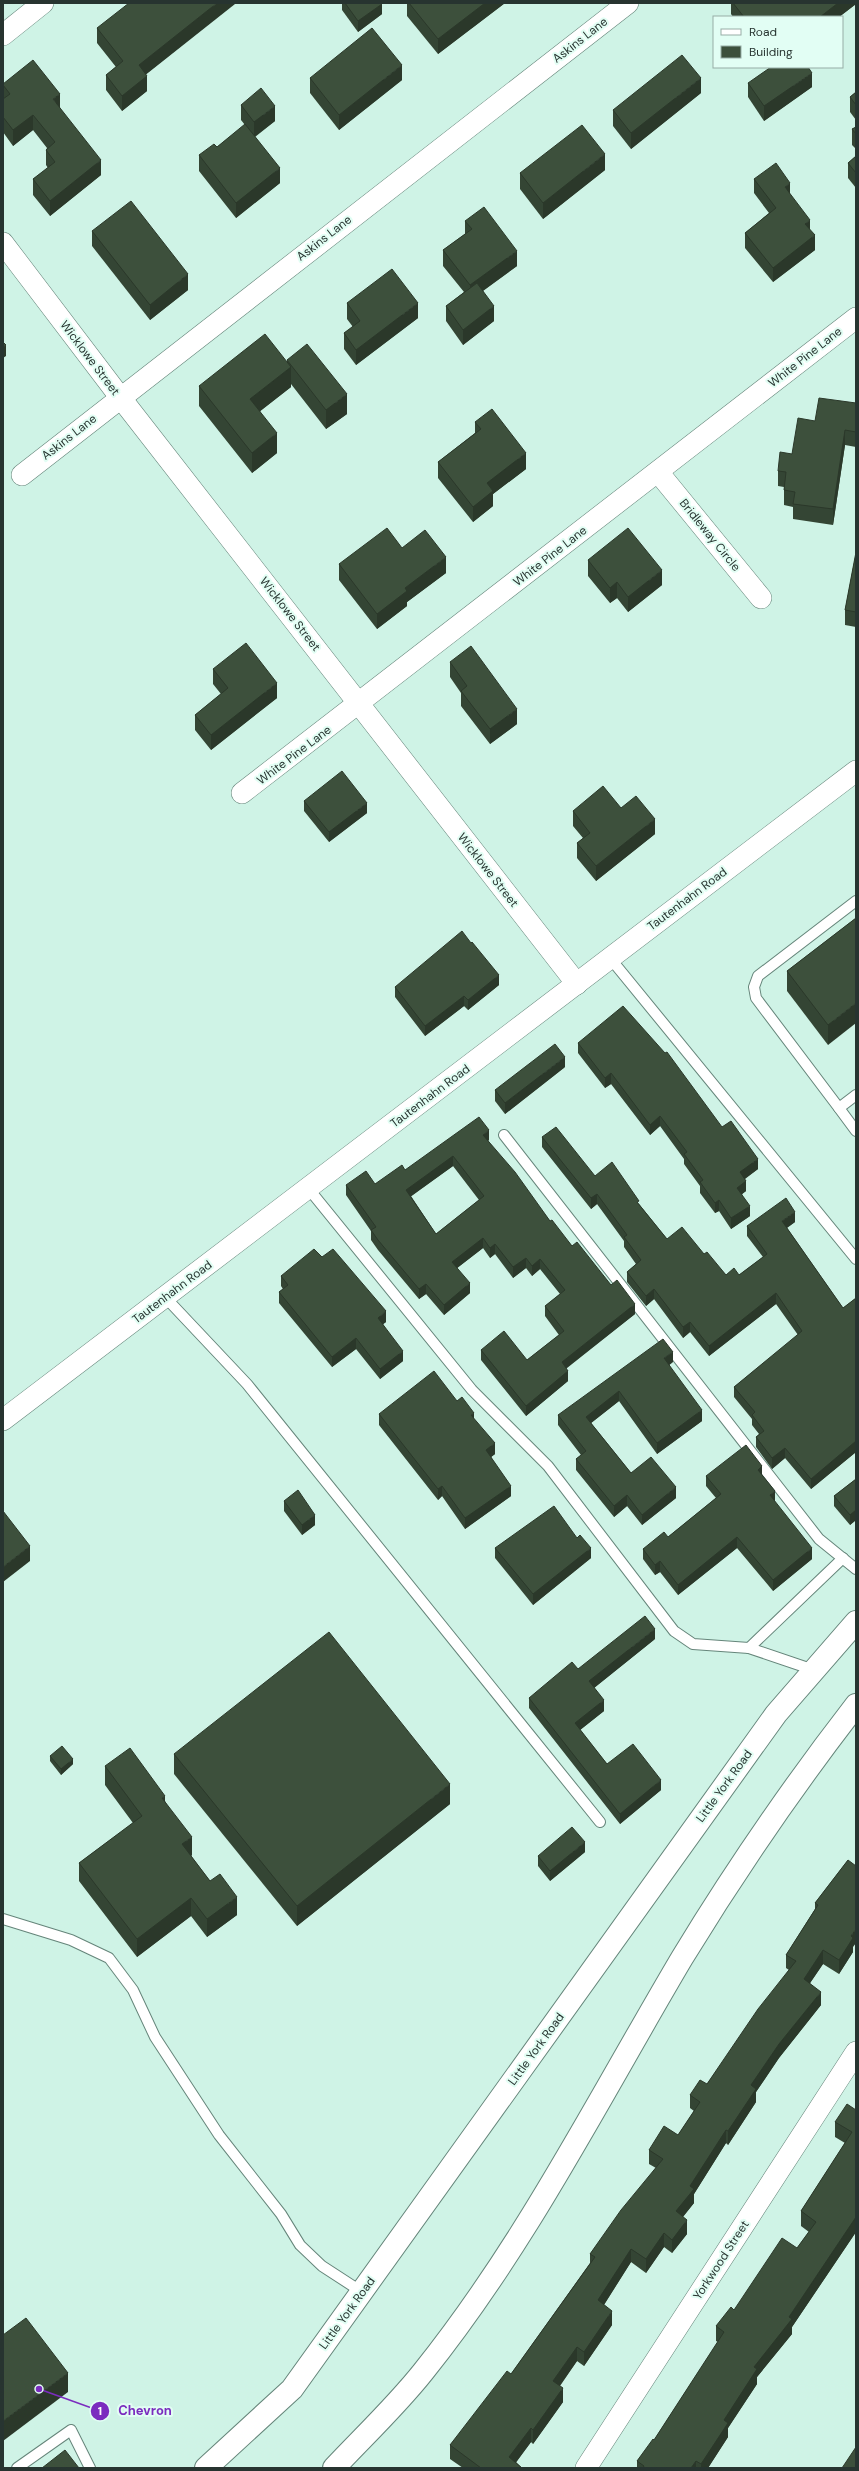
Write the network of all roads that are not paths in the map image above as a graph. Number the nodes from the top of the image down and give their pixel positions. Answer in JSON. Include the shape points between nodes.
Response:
{"nodes":[{"id":1,"x":44,"y":3,"type":"edge"},
{"id":2,"x":628,"y":3,"type":"edge"},
{"id":3,"x":3,"y":35,"type":"edge"},
{"id":4,"x":3,"y":243,"type":"edge"},
{"id":5,"x":856,"y":318,"type":"edge"},
{"id":6,"x":120,"y":397,"type":"junction"},
{"id":7,"x":658,"y":472,"type":"junction"},
{"id":8,"x":22,"y":475,"type":"dead end"},
{"id":9,"x":761,"y":598,"type":"dead end"},
{"id":10,"x":360,"y":704,"type":"junction"},
{"id":11,"x":856,"y":771,"type":"edge"},
{"id":12,"x":242,"y":793,"type":"dead end"},
{"id":13,"x":856,"y":901,"type":"edge"},
{"id":14,"x":610,"y":958,"type":"junction"},
{"id":15,"x":577,"y":984,"type":"junction"},
{"id":16,"x":856,"y":1095,"type":"edge"},
{"id":17,"x":839,"y":1108,"type":"junction"},
{"id":18,"x":856,"y":1131,"type":"edge"},
{"id":19,"x":504,"y":1135,"type":"dead end"},
{"id":20,"x":308,"y":1188,"type":"junction"},
{"id":21,"x":856,"y":1259,"type":"edge"},
{"id":22,"x":165,"y":1297,"type":"junction"},
{"id":23,"x":3,"y":1420,"type":"edge"},
{"id":24,"x":843,"y":1558,"type":"junction"},
{"id":25,"x":856,"y":1569,"type":"edge"},
{"id":26,"x":856,"y":1622,"type":"edge"},
{"id":27,"x":749,"y":1648,"type":"junction"},
{"id":28,"x":814,"y":1670,"type":"junction"},
{"id":29,"x":856,"y":1705,"type":"edge"},
{"id":30,"x":600,"y":1822,"type":"dead end"},
{"id":31,"x":3,"y":1919,"type":"edge"},
{"id":32,"x":856,"y":2052,"type":"edge"},
{"id":33,"x":362,"y":2292,"type":"junction"},
{"id":34,"x":18,"y":2468,"type":"edge"},
{"id":35,"x":90,"y":2468,"type":"edge"},
{"id":36,"x":206,"y":2468,"type":"edge"},
{"id":37,"x":334,"y":2468,"type":"edge"},
{"id":38,"x":586,"y":2468,"type":"edge"}],
"edges":[{"from":1,"to":3,"type":"street"},
{"from":2,"to":6,"type":"street","name":"Askins Lane"},
{"from":4,"to":6,"type":"street","name":"Wicklowe Street"},
{"from":5,"to":7,"type":"street","name":"White Pine Lane"},
{"from":6,"to":8,"type":"street","name":"Askins Lane"},
{"from":6,"to":10,"type":"street","name":"Wicklowe Street"},
{"from":7,"to":9,"type":"street","name":"Bridleway Circle"},
{"from":7,"to":10,"type":"street","name":"White Pine Lane"},
{"from":10,"to":12,"type":"street","name":"White Pine Lane"},
{"from":10,"to":15,"type":"street","name":"Wicklowe Street"},
{"from":11,"to":14,"type":"street","name":"Tautenhahn Road"},
{"from":13,"to":17,"type":"lane","via":[[758,976],[754,987],[756,998]]},
{"from":14,"to":15,"type":"street","name":"Tautenhahn Road"},
{"from":14,"to":21,"type":"lane"},
{"from":15,"to":20,"type":"street","name":"Tautenhahn Road"},
{"from":16,"to":17,"type":"lane"},
{"from":17,"to":18,"type":"lane"},
{"from":19,"to":24,"type":"lane","via":[[819,1539]]},
{"from":20,"to":22,"type":"street","name":"Tautenhahn Road"},
{"from":20,"to":27,"type":"lane","via":[[472,1390],[548,1466],[674,1631],[693,1644]]},
{"from":22,"to":23,"type":"street","name":"Tautenhahn Road"},
{"from":22,"to":30,"type":"lane","via":[[247,1384]]},
{"from":24,"to":25,"type":"lane"},
{"from":24,"to":27,"type":"lane"},
{"from":26,"to":28,"type":"main road","name":"Little York Road"},
{"from":27,"to":28,"type":"lane"},
{"from":28,"to":33,"type":"main road","name":"Little York Road","via":[[776,1714]]},
{"from":29,"to":37,"type":"main road","via":[[814,1759],[683,1957],[615,2076],[490,2281],[422,2373]]},
{"from":31,"to":33,"type":"lane","via":[[71,1940],[109,1958],[133,1990],[155,2036],[202,2109],[281,2214],[300,2244],[322,2266]]},
{"from":32,"to":38,"type":"street","name":"Yorkwood Street"},
{"from":33,"to":36,"type":"main road","name":"Little York Road","via":[[292,2389]]},
{"from":34,"to":35,"type":"lane","via":[[70,2430]]}]}
